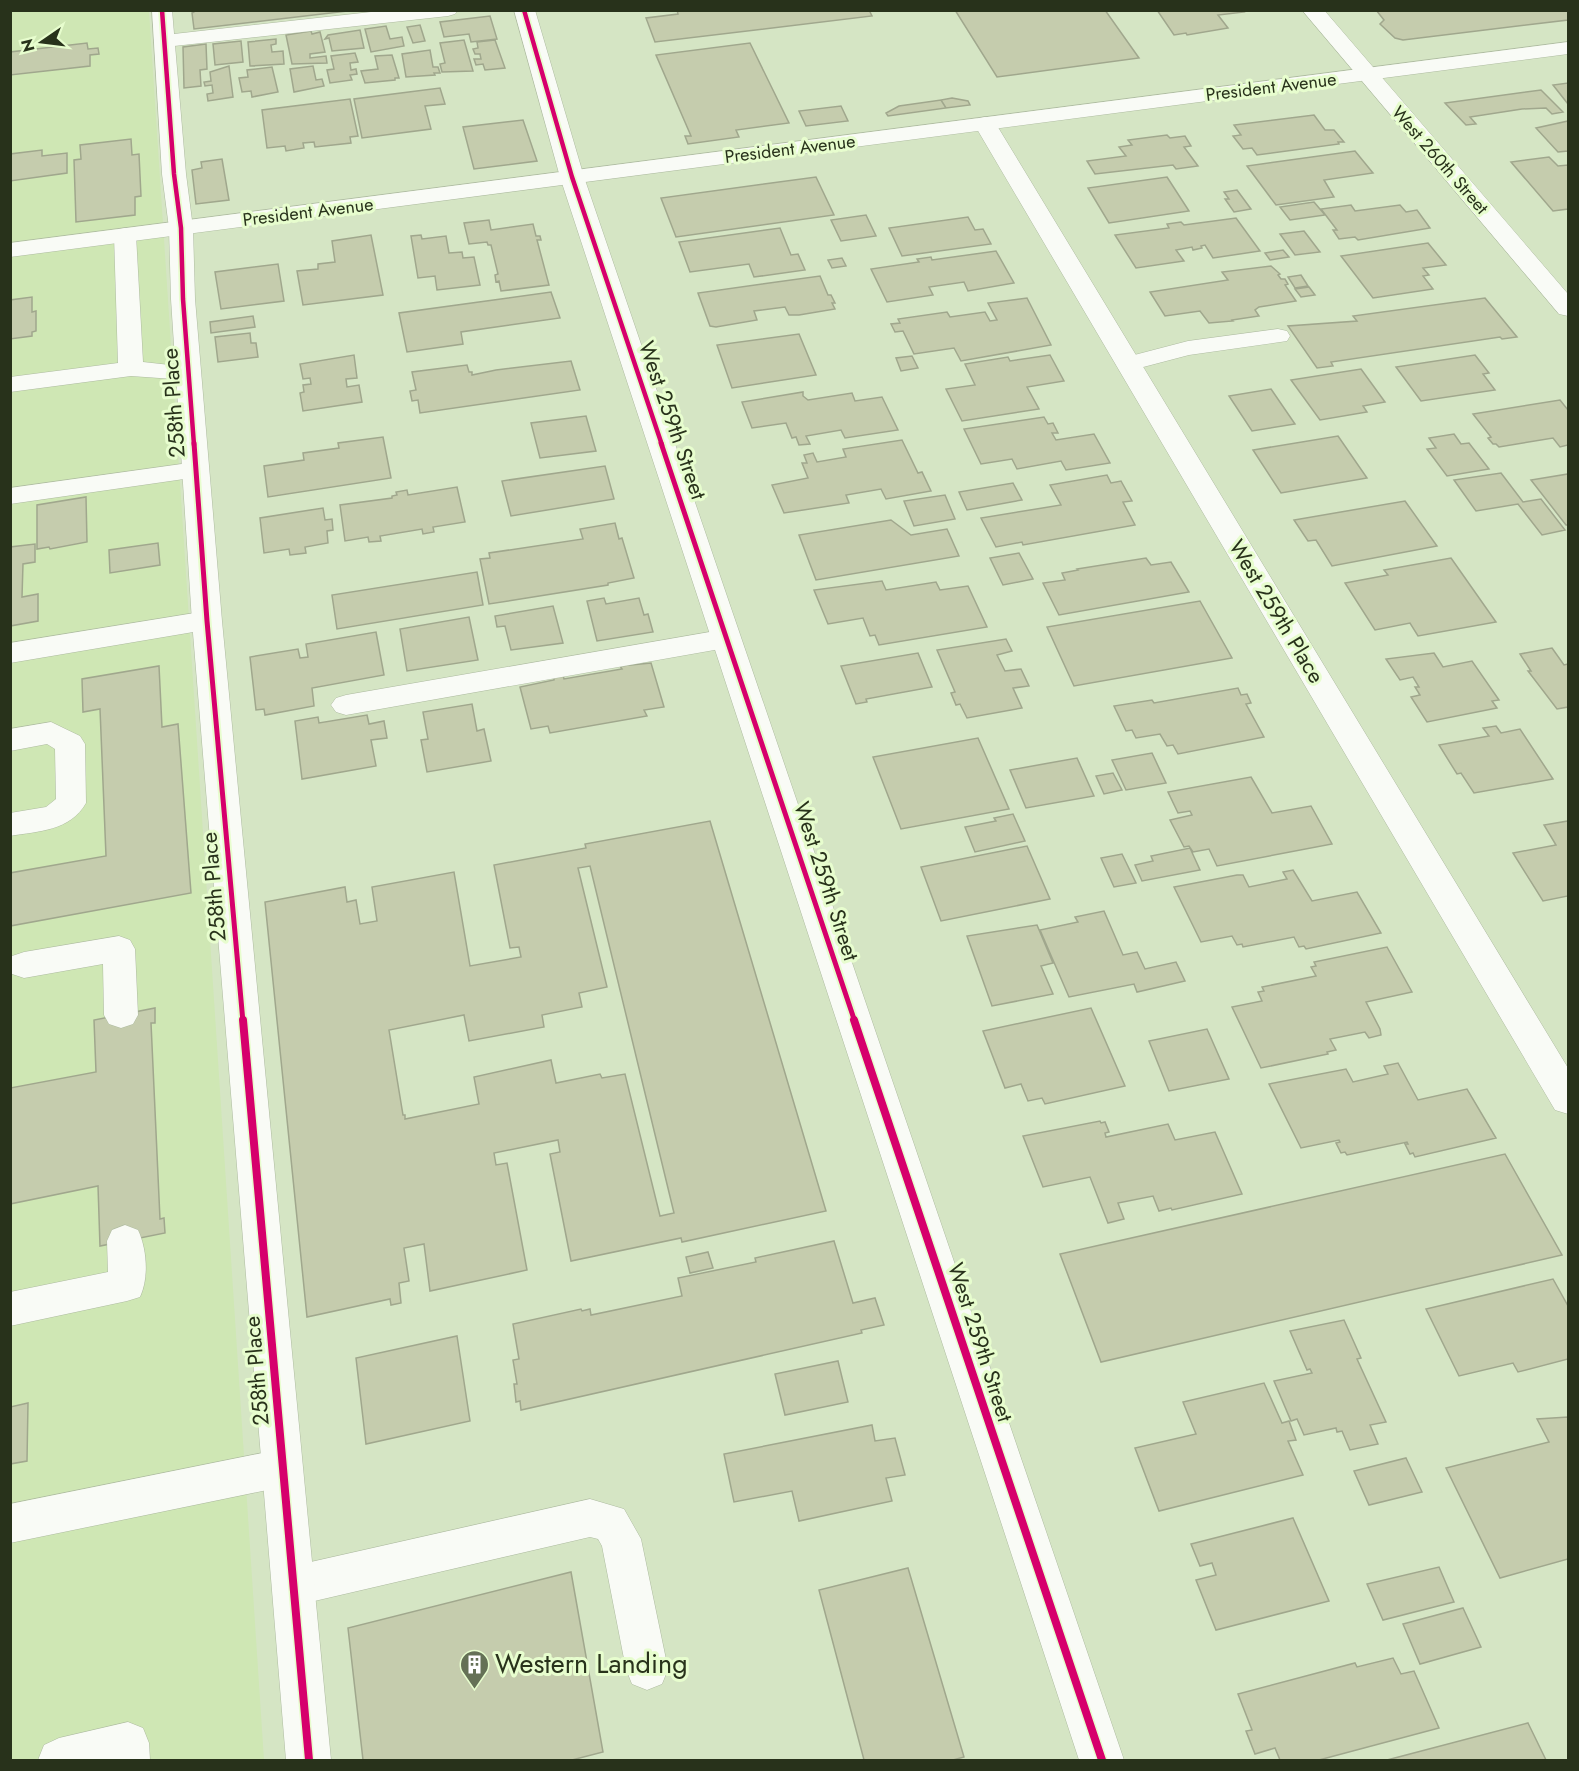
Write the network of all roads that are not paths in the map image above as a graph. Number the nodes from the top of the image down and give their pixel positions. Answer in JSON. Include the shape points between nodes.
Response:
{"nodes":[{"id":1,"x":448,"y":10,"type":"edge"},
{"id":2,"x":524,"y":10,"type":"edge"},
{"id":3,"x":1312,"y":10,"type":"edge"},
{"id":4,"x":163,"y":26,"type":"edge"},
{"id":5,"x":1569,"y":48,"type":"edge"},
{"id":6,"x":1367,"y":74,"type":"junction"},
{"id":7,"x":985,"y":124,"type":"junction"},
{"id":8,"x":572,"y":177,"type":"junction"},
{"id":9,"x":181,"y":228,"type":"junction"},
{"id":10,"x":125,"y":235,"type":"junction"},
{"id":11,"x":10,"y":250,"type":"edge"},
{"id":12,"x":1569,"y":309,"type":"edge"},
{"id":13,"x":1278,"y":336,"type":"dead end"},
{"id":14,"x":1128,"y":364,"type":"junction"},
{"id":15,"x":131,"y":369,"type":"junction"},
{"id":16,"x":188,"y":373,"type":"junction"},
{"id":17,"x":10,"y":385,"type":"edge"},
{"id":18,"x":196,"y":470,"type":"junction"},
{"id":19,"x":10,"y":496,"type":"edge"},
{"id":20,"x":207,"y":621,"type":"junction"},
{"id":21,"x":727,"y":639,"type":"junction"},
{"id":22,"x":10,"y":653,"type":"edge"},
{"id":23,"x":346,"y":705,"type":"dead end"},
{"id":24,"x":10,"y":740,"type":"edge"},
{"id":25,"x":10,"y":825,"type":"edge"},
{"id":26,"x":24,"y":965,"type":"dead end"},
{"id":27,"x":121,"y":1015,"type":"dead end"},
{"id":28,"x":1569,"y":1099,"type":"edge"},
{"id":29,"x":125,"y":1241,"type":"dead end"},
{"id":30,"x":10,"y":1309,"type":"edge"},
{"id":31,"x":282,"y":1468,"type":"junction"},
{"id":32,"x":10,"y":1524,"type":"edge"},
{"id":33,"x":293,"y":1586,"type":"junction"},
{"id":34,"x":647,"y":1668,"type":"dead end"},
{"id":35,"x":59,"y":1761,"type":"edge"},
{"id":36,"x":129,"y":1761,"type":"edge"},
{"id":37,"x":309,"y":1761,"type":"edge"},
{"id":38,"x":1102,"y":1761,"type":"edge"}],
"edges":[{"from":1,"to":4,"type":"lane"},
{"from":2,"to":8,"type":"street","name":"West 259th Street"},
{"from":3,"to":6,"type":"street","name":"West 260th Street"},
{"from":4,"to":9,"type":"street","name":"258th Place"},
{"from":5,"to":6,"type":"street","name":"President Avenue"},
{"from":6,"to":7,"type":"street","name":"President Avenue"},
{"from":6,"to":12,"type":"street","name":"West 260th Street"},
{"from":7,"to":8,"type":"street","name":"President Avenue"},
{"from":7,"to":14,"type":"street","name":"West 259th Place"},
{"from":8,"to":9,"type":"street","name":"President Avenue"},
{"from":8,"to":21,"type":"street","name":"West 259th Street"},
{"from":9,"to":10,"type":"street","name":"President Avenue"},
{"from":9,"to":16,"type":"street","name":"258th Place"},
{"from":10,"to":11,"type":"street","name":"President Avenue"},
{"from":10,"to":15,"type":"lane"},
{"from":13,"to":14,"type":"lane","via":[[1188,348]]},
{"from":14,"to":28,"type":"street","name":"West 259th Place"},
{"from":15,"to":16,"type":"lane"},
{"from":15,"to":17,"type":"lane"},
{"from":16,"to":18,"type":"street","name":"258th Place"},
{"from":18,"to":19,"type":"lane"},
{"from":18,"to":20,"type":"street","name":"258th Place"},
{"from":20,"to":22,"type":"lane"},
{"from":20,"to":31,"type":"street","name":"258th Place"},
{"from":21,"to":23,"type":"lane"},
{"from":21,"to":38,"type":"street","name":"West 259th Street"},
{"from":24,"to":25,"type":"lane","via":[[51,733],[70,744],[71,802],[55,817]]},
{"from":26,"to":27,"type":"lane","via":[[119,950]]},
{"from":29,"to":30,"type":"lane","via":[[127,1285]]},
{"from":31,"to":32,"type":"lane"},
{"from":31,"to":33,"type":"street","name":"258th Place"},
{"from":33,"to":34,"type":"lane","via":[[590,1518],[610,1523],[621,1539]]},
{"from":33,"to":37,"type":"street","name":"258th Place"},
{"from":35,"to":36,"type":"lane","via":[[128,1743]]}]}
